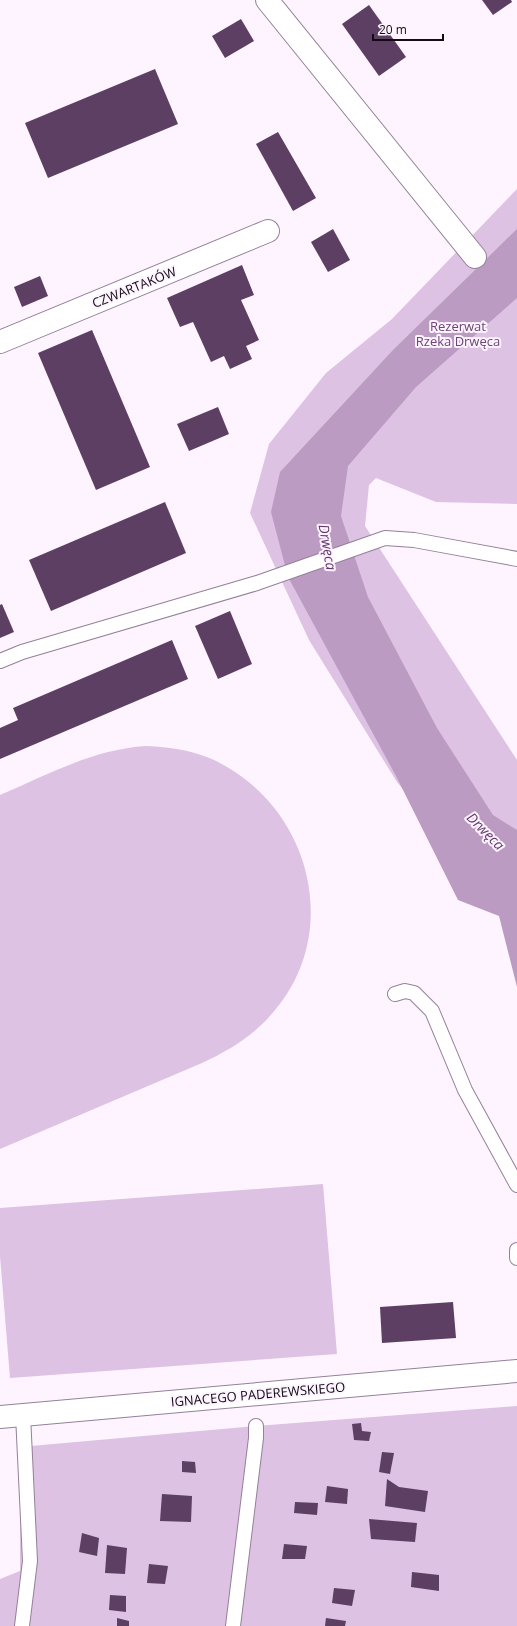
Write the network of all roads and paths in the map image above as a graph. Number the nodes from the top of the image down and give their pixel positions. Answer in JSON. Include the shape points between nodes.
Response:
{"nodes":[{"id":1,"x":267,"y":0,"type":"edge"},
{"id":2,"x":268,"y":231,"type":"dead end"},
{"id":3,"x":475,"y":257,"type":"dead end"},
{"id":4,"x":0,"y":342,"type":"edge"},
{"id":5,"x":517,"y":559,"type":"edge"},
{"id":6,"x":0,"y":661,"type":"edge"},
{"id":7,"x":395,"y":994,"type":"dead end"},
{"id":8,"x":517,"y":1185,"type":"edge"},
{"id":9,"x":517,"y":1250,"type":"edge"},
{"id":10,"x":517,"y":1258,"type":"edge"},
{"id":11,"x":517,"y":1371,"type":"edge"},
{"id":12,"x":23,"y":1415,"type":"junction"},
{"id":13,"x":0,"y":1417,"type":"edge"},
{"id":14,"x":256,"y":1426,"type":"dead end"},
{"id":15,"x":22,"y":1626,"type":"edge"},
{"id":16,"x":234,"y":1626,"type":"edge"}],
"edges":[{"from":1,"to":3,"type":"street"},
{"from":2,"to":4,"type":"street","name":"CZWARTAKÓW"},
{"from":5,"to":6,"type":"lane","via":[[414,540],[385,538],[257,583],[22,652]]},
{"from":7,"to":8,"type":"lane","via":[[405,991],[414,993],[432,1010],[465,1090]]},
{"from":9,"to":10,"type":"lane"},
{"from":11,"to":12,"type":"street","name":"IGNACEGO PADEREWSKIEGO"},
{"from":12,"to":13,"type":"street","name":"IGNACEGO PADEREWSKIEGO"},
{"from":12,"to":15,"type":"lane","via":[[30,1561]]},
{"from":14,"to":16,"type":"lane"}]}
